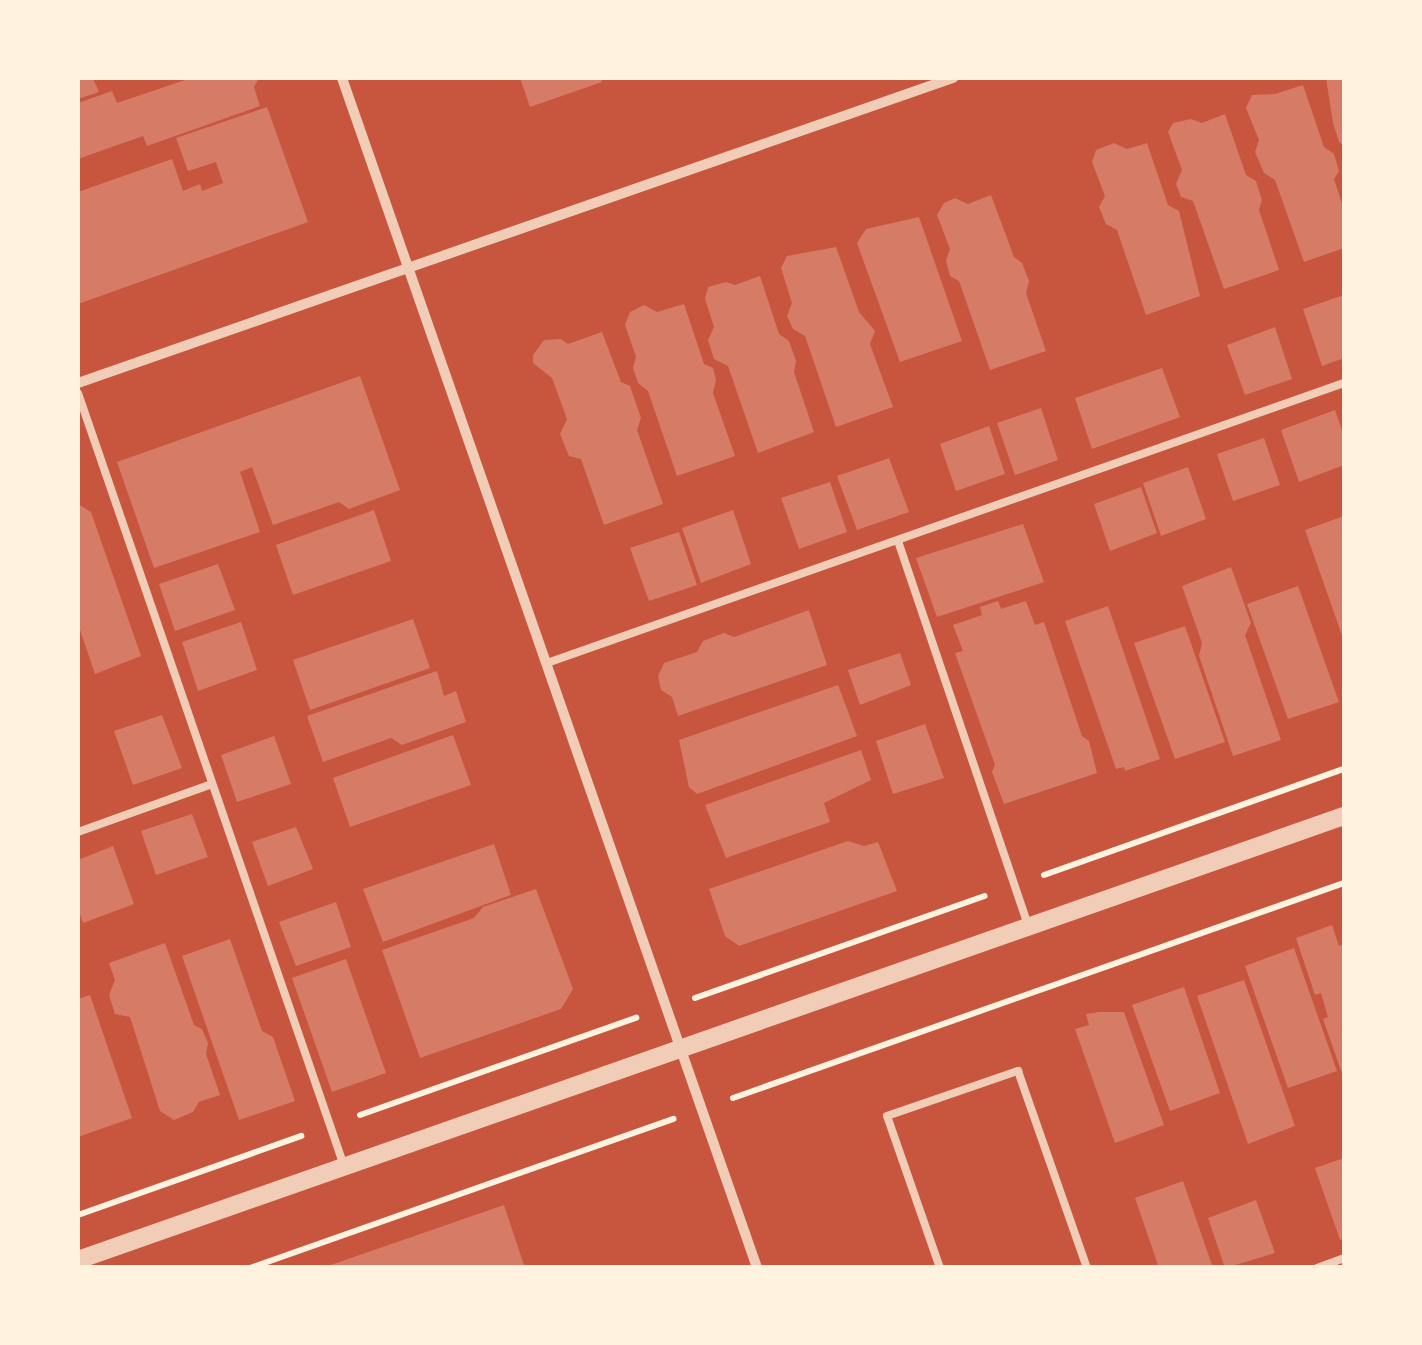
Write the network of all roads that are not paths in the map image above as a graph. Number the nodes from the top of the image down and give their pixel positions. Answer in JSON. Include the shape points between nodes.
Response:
{"nodes":[{"id":1,"x":342,"y":78,"type":"edge"},
{"id":2,"x":953,"y":78,"type":"edge"},
{"id":3,"x":408,"y":268,"type":"junction"},
{"id":4,"x":78,"y":383,"type":"edge"},
{"id":5,"x":1344,"y":383,"type":"edge"},
{"id":6,"x":78,"y":393,"type":"edge"},
{"id":7,"x":898,"y":541,"type":"junction"},
{"id":8,"x":546,"y":663,"type":"junction"},
{"id":9,"x":212,"y":784,"type":"junction"},
{"id":10,"x":1344,"y":816,"type":"edge"},
{"id":11,"x":78,"y":832,"type":"edge"},
{"id":12,"x":1029,"y":926,"type":"junction"},
{"id":13,"x":680,"y":1048,"type":"junction"},
{"id":14,"x":344,"y":1166,"type":"junction"},
{"id":15,"x":1344,"y":1258,"type":"edge"},
{"id":16,"x":78,"y":1260,"type":"edge"},
{"id":17,"x":757,"y":1268,"type":"edge"},
{"id":18,"x":940,"y":1268,"type":"edge"},
{"id":19,"x":1087,"y":1268,"type":"edge"},
{"id":20,"x":1317,"y":1268,"type":"edge"}],
"edges":[{"from":1,"to":3,"type":"street"},
{"from":2,"to":3,"type":"street"},
{"from":3,"to":4,"type":"street"},
{"from":3,"to":8,"type":"street"},
{"from":5,"to":7,"type":"lane"},
{"from":6,"to":9,"type":"lane"},
{"from":7,"to":8,"type":"lane"},
{"from":7,"to":12,"type":"lane"},
{"from":8,"to":13,"type":"street"},
{"from":9,"to":11,"type":"lane"},
{"from":9,"to":14,"type":"lane"},
{"from":10,"to":12,"type":"street"},
{"from":12,"to":13,"type":"street"},
{"from":13,"to":14,"type":"street"},
{"from":13,"to":17,"type":"street"},
{"from":14,"to":16,"type":"street"},
{"from":15,"to":20,"type":"lane"},
{"from":18,"to":19,"type":"lane","via":[[887,1116],[1018,1070]]}]}
